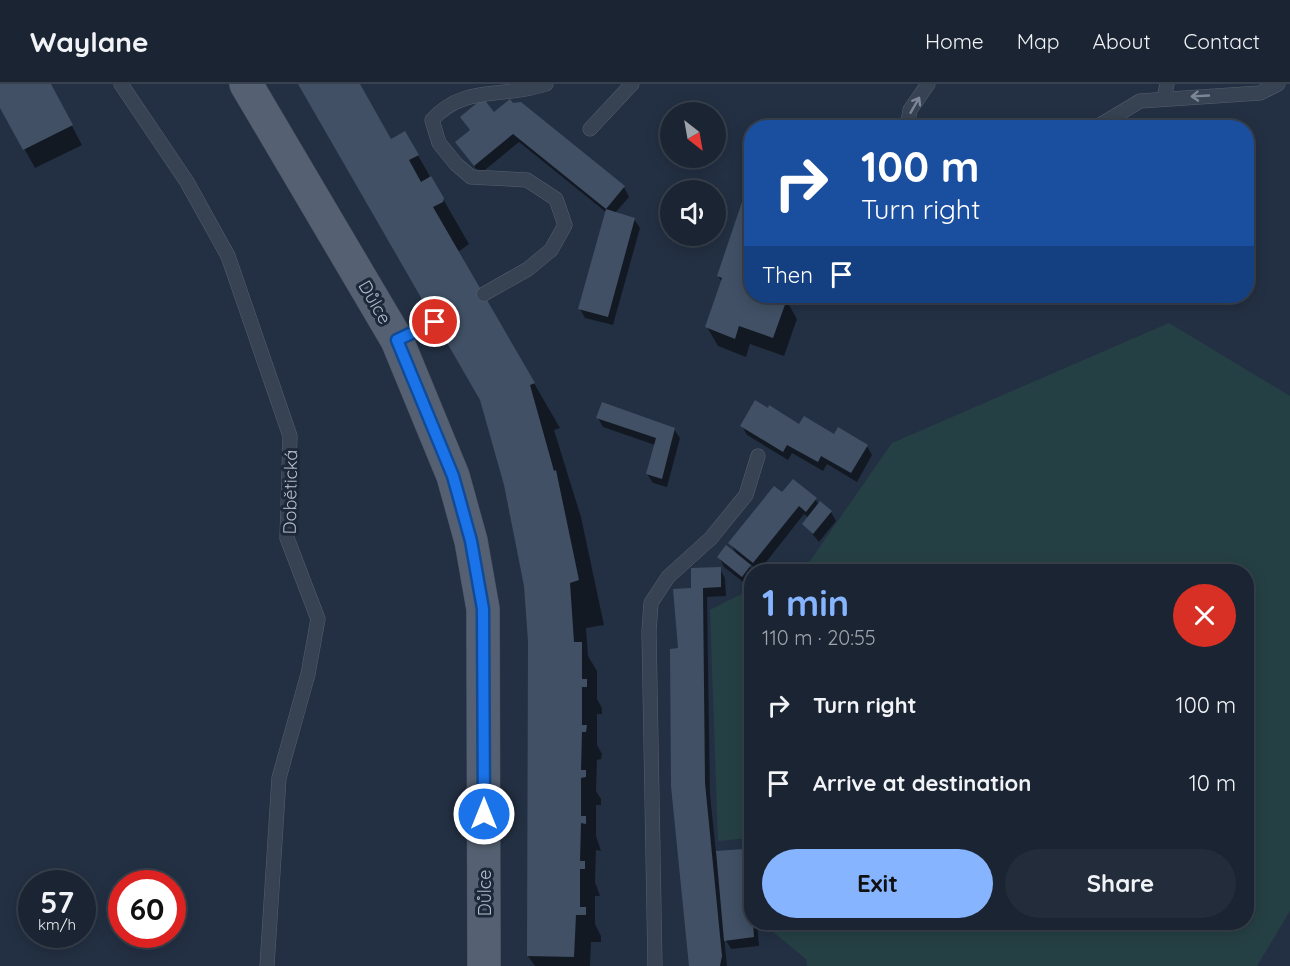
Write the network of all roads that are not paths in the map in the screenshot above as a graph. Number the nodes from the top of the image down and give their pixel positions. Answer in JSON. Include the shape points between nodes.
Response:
{"nodes":[{"id":1,"x":121,"y":84,"type":"edge"},
{"id":2,"x":246,"y":84,"type":"edge"},
{"id":3,"x":546,"y":84,"type":"edge"},
{"id":4,"x":632,"y":84,"type":"edge"},
{"id":5,"x":927,"y":84,"type":"edge"},
{"id":6,"x":1167,"y":84,"type":"edge"},
{"id":7,"x":1278,"y":84,"type":"edge"},
{"id":8,"x":1164,"y":99,"type":"junction"},
{"id":9,"x":908,"y":120,"type":"edge"},
{"id":10,"x":1108,"y":120,"type":"edge"},
{"id":11,"x":590,"y":129,"type":"dead end"},
{"id":12,"x":484,"y":294,"type":"dead end"},
{"id":13,"x":435,"y":322,"type":"dead end"},
{"id":14,"x":397,"y":340,"type":"junction"},
{"id":15,"x":758,"y":456,"type":"dead end"},
{"id":16,"x":267,"y":966,"type":"edge"},
{"id":17,"x":484,"y":966,"type":"edge"},
{"id":18,"x":655,"y":966,"type":"edge"}],
"edges":[{"from":1,"to":16,"type":"lane","name":"Dobětická","via":[[187,182],[228,256],[290,436],[287,538],[318,619],[308,674],[279,778]]},
{"from":2,"to":14,"type":"main road","name":"Důlce"},
{"from":3,"to":12,"type":"lane","via":[[523,90],[467,92],[443,104],[432,120],[439,144],[471,177],[527,180],[556,199],[565,225],[551,250],[528,269]]},
{"from":4,"to":11,"type":"lane"},
{"from":9,"to":5,"type":"lane","one_way":true,"via":[[910,110]]},
{"from":6,"to":8,"type":"lane"},
{"from":7,"to":8,"type":"lane","one_way":true,"via":[[1260,93]]},
{"from":8,"to":10,"type":"lane","via":[[1140,101]]},
{"from":13,"to":14,"type":"lane"},
{"from":14,"to":17,"type":"main road","name":"Důlce","via":[[453,476],[471,541],[483,609]]},
{"from":15,"to":18,"type":"lane","via":[[746,495],[711,538],[668,577],[651,603]]}]}
